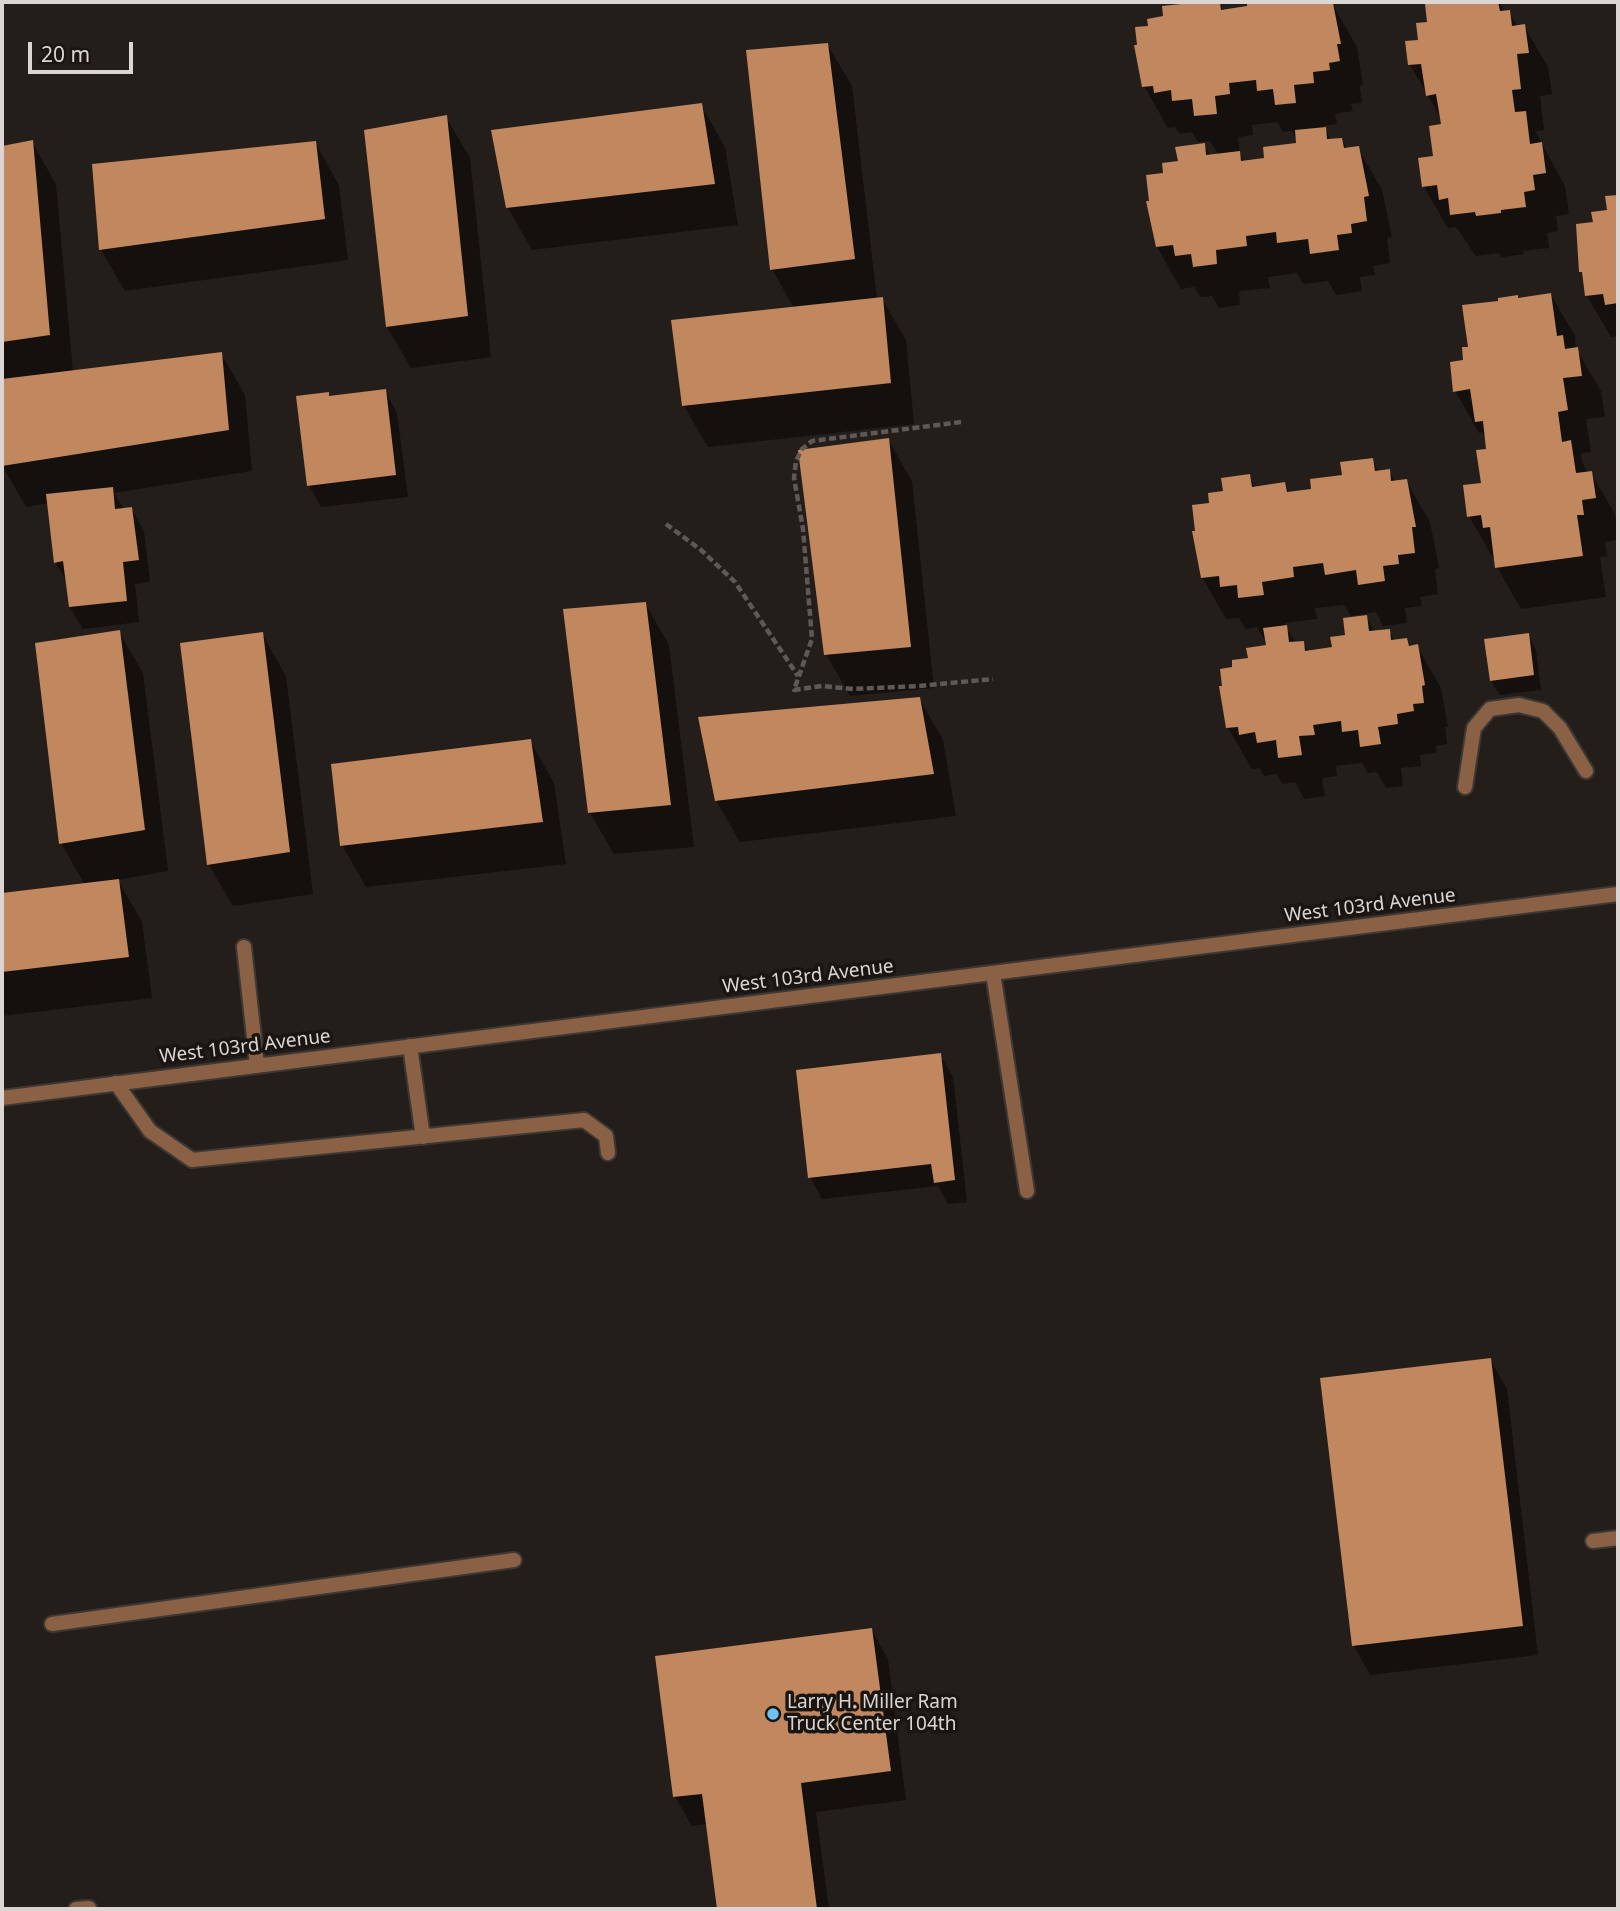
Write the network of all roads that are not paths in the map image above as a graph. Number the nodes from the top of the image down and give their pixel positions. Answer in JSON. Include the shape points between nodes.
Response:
{"nodes":[{"id":1,"x":1586,"y":771,"type":"dead end"},
{"id":2,"x":1465,"y":787,"type":"dead end"},
{"id":3,"x":1618,"y":894,"type":"edge"},
{"id":4,"x":244,"y":947,"type":"dead end"},
{"id":5,"x":993,"y":973,"type":"junction"},
{"id":6,"x":410,"y":1046,"type":"junction"},
{"id":7,"x":257,"y":1065,"type":"junction"},
{"id":8,"x":116,"y":1083,"type":"junction"},
{"id":9,"x":2,"y":1098,"type":"edge"},
{"id":10,"x":423,"y":1137,"type":"junction"},
{"id":11,"x":608,"y":1153,"type":"dead end"},
{"id":12,"x":1027,"y":1191,"type":"dead end"},
{"id":13,"x":1618,"y":1538,"type":"edge"},
{"id":14,"x":1592,"y":1541,"type":"dead end"},
{"id":15,"x":514,"y":1560,"type":"dead end"},
{"id":16,"x":52,"y":1624,"type":"dead end"}],
"edges":[{"from":1,"to":2,"type":"street","via":[[1560,728],[1543,711],[1519,705],[1490,709],[1474,728]]},
{"from":3,"to":5,"type":"street","name":"West 103rd Avenue"},
{"from":4,"to":7,"type":"street"},
{"from":5,"to":6,"type":"street","name":"West 103rd Avenue"},
{"from":5,"to":12,"type":"street"},
{"from":6,"to":7,"type":"street","name":"West 103rd Avenue"},
{"from":6,"to":10,"type":"street"},
{"from":7,"to":8,"type":"street","name":"West 103rd Avenue"},
{"from":8,"to":9,"type":"street","name":"West 103rd Avenue"},
{"from":8,"to":10,"type":"street","via":[[150,1131],[192,1160]]},
{"from":10,"to":11,"type":"street","via":[[584,1120],[606,1136]]},
{"from":13,"to":14,"type":"street"},
{"from":15,"to":16,"type":"street"}]}
